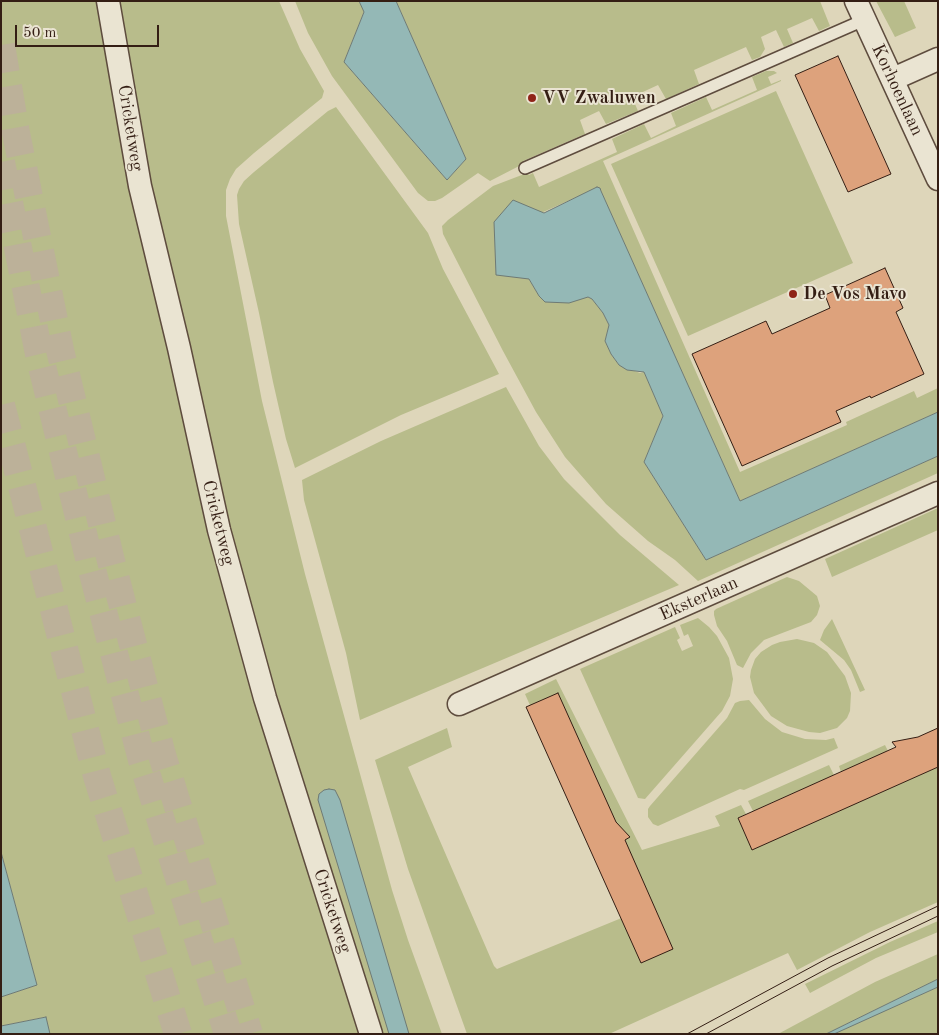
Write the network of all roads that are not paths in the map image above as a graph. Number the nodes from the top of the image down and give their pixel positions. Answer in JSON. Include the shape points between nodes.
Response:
{"nodes":[{"id":1,"x":108,"y":1,"type":"edge"},
{"id":2,"x":860,"y":10,"type":"edge"},
{"id":3,"x":938,"y":59,"type":"edge"},
{"id":4,"x":893,"y":79,"type":"junction"},
{"id":5,"x":525,"y":168,"type":"dead end"},
{"id":6,"x":938,"y":179,"type":"edge"},
{"id":7,"x":938,"y":493,"type":"edge"},
{"id":8,"x":459,"y":704,"type":"dead end"},
{"id":9,"x":371,"y":1034,"type":"edge"}],
"edges":[{"from":1,"to":9,"type":"street","name":"Cricketweg","via":[[140,186],[219,530],[265,698]]},
{"from":2,"to":4,"type":"street","name":"Korhoenlaan"},
{"from":2,"to":5,"type":"lane"},
{"from":3,"to":4,"type":"street"},
{"from":4,"to":6,"type":"street","name":"Korhoenlaan"},
{"from":7,"to":8,"type":"street","name":"Eksterlaan"}]}
